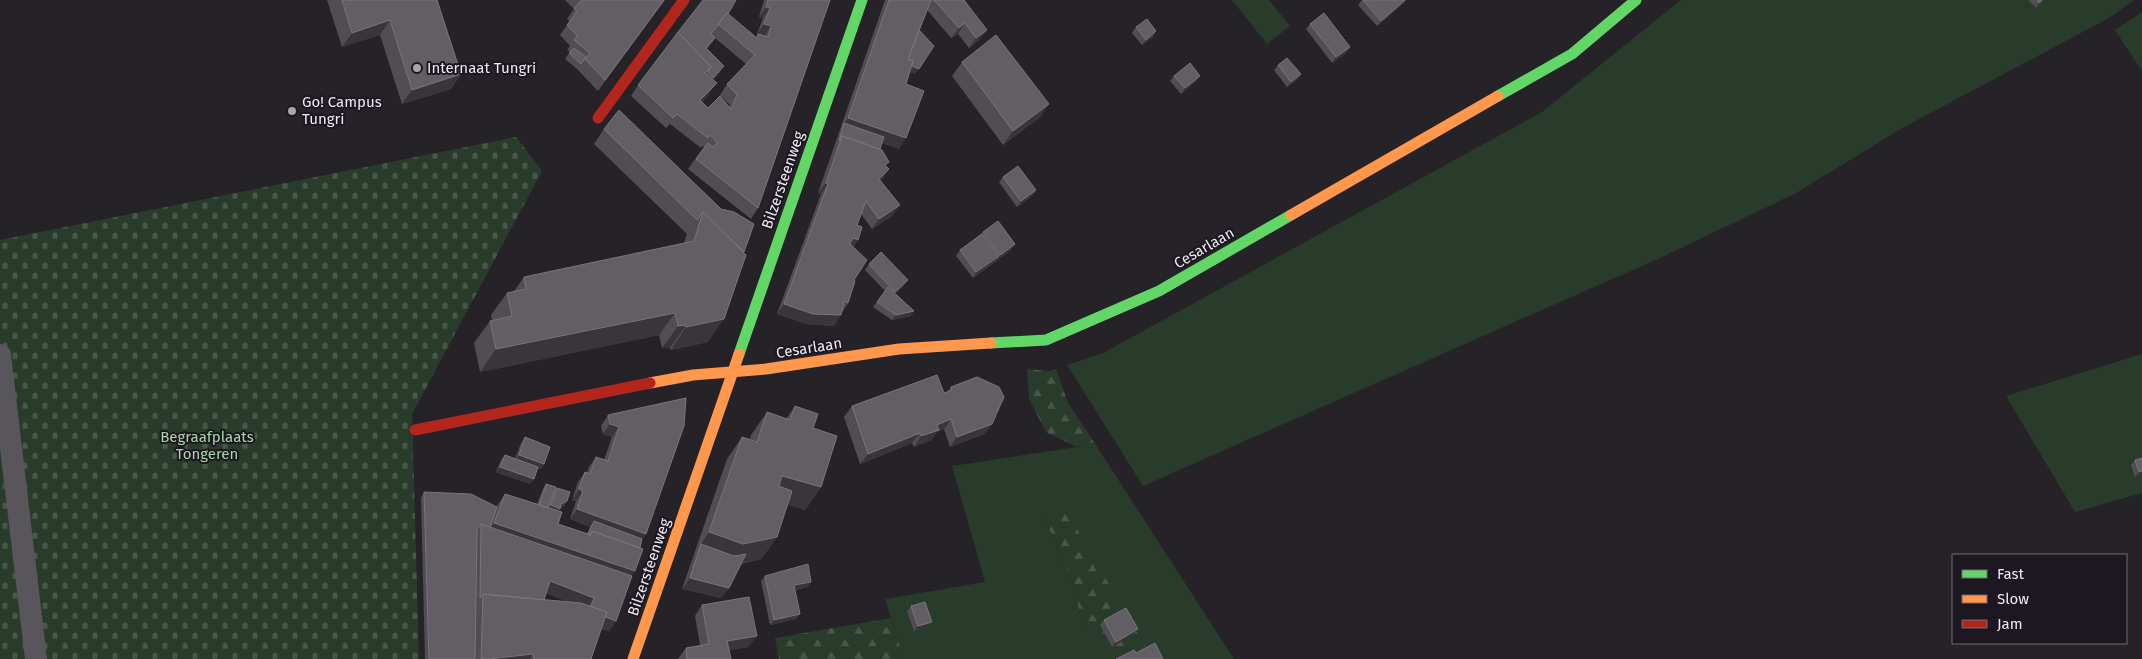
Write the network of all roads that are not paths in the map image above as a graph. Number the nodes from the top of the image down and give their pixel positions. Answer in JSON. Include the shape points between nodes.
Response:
{"nodes":[{"id":1,"x":684,"y":0,"type":"edge"},
{"id":2,"x":862,"y":0,"type":"edge"},
{"id":3,"x":1636,"y":0,"type":"edge"},
{"id":4,"x":598,"y":118,"type":"dead end"},
{"id":5,"x":0,"y":355,"type":"edge"},
{"id":6,"x":732,"y":371,"type":"junction"},
{"id":7,"x":415,"y":430,"type":"dead end"},
{"id":8,"x":36,"y":659,"type":"edge"},
{"id":9,"x":633,"y":659,"type":"edge"}],
"edges":[{"from":1,"to":4,"type":"street"},
{"from":2,"to":6,"type":"street","name":"Bilzersteenweg"},
{"from":3,"to":6,"type":"street","name":"Cesarlaan","via":[[1564,59],[1159,291],[1046,340],[899,349],[766,370]]},
{"from":5,"to":8,"type":"street"},
{"from":6,"to":7,"type":"street","via":[[693,375]]},
{"from":6,"to":9,"type":"street","name":"Bilzersteenweg"}]}
